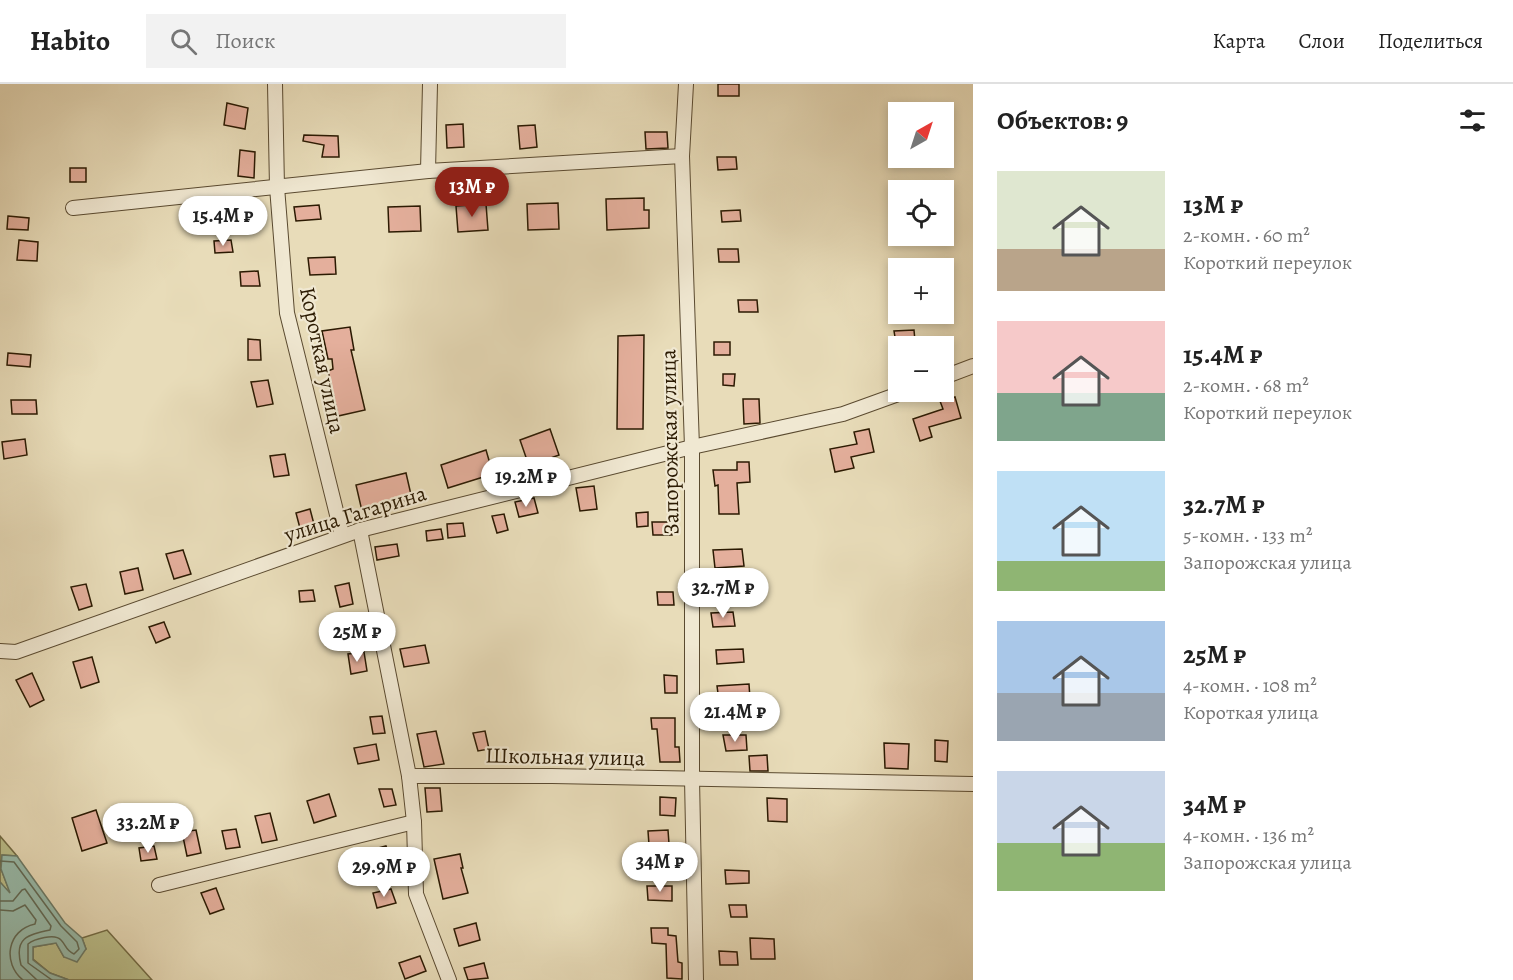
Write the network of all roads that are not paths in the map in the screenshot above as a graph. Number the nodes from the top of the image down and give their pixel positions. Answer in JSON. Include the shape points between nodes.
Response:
{"nodes":[{"id":1,"x":275,"y":84,"type":"edge"},
{"id":2,"x":430,"y":84,"type":"edge"},
{"id":3,"x":686,"y":84,"type":"edge"},
{"id":4,"x":682,"y":156,"type":"junction"},
{"id":5,"x":428,"y":171,"type":"junction"},
{"id":6,"x":278,"y":187,"type":"junction"},
{"id":7,"x":73,"y":208,"type":"dead end"},
{"id":8,"x":973,"y":366,"type":"edge"},
{"id":9,"x":954,"y":373,"type":"edge"},
{"id":10,"x":888,"y":398,"type":"edge"},
{"id":11,"x":692,"y":447,"type":"junction"},
{"id":12,"x":360,"y":530,"type":"junction"},
{"id":13,"x":342,"y":536,"type":"junction"},
{"id":14,"x":0,"y":651,"type":"edge"},
{"id":15,"x":409,"y":776,"type":"junction"},
{"id":16,"x":692,"y":779,"type":"junction"},
{"id":17,"x":973,"y":784,"type":"edge"},
{"id":18,"x":414,"y":822,"type":"junction"},
{"id":19,"x":159,"y":885,"type":"dead end"},
{"id":20,"x":449,"y":980,"type":"edge"},
{"id":21,"x":696,"y":980,"type":"edge"}],
"edges":[{"from":1,"to":6,"type":"street","name":"Короткая улица"},
{"from":2,"to":5,"type":"street"},
{"from":3,"to":4,"type":"street","name":"Запорожская улица"},
{"from":4,"to":5,"type":"street"},
{"from":4,"to":11,"type":"street","name":"Запорожская улица"},
{"from":5,"to":6,"type":"street"},
{"from":6,"to":7,"type":"street"},
{"from":6,"to":13,"type":"street","name":"Короткая улица","via":[[287,313]]},
{"from":8,"to":9,"type":"street"},
{"from":10,"to":11,"type":"street","name":"улица Гагарина","via":[[843,414]]},
{"from":11,"to":12,"type":"street","name":"улица Гагарина"},
{"from":11,"to":16,"type":"street","name":"Запорожская улица"},
{"from":12,"to":13,"type":"street","name":"улица Гагарина"},
{"from":12,"to":15,"type":"street"},
{"from":13,"to":14,"type":"street","name":"улица Гагарина","via":[[16,652]]},
{"from":15,"to":16,"type":"street","name":"Школьная улица"},
{"from":15,"to":18,"type":"street"},
{"from":16,"to":17,"type":"street","name":"Школьная улица"},
{"from":16,"to":21,"type":"street","name":"Запорожская улица"},
{"from":18,"to":19,"type":"street"},
{"from":18,"to":20,"type":"street","via":[[416,894]]}]}
